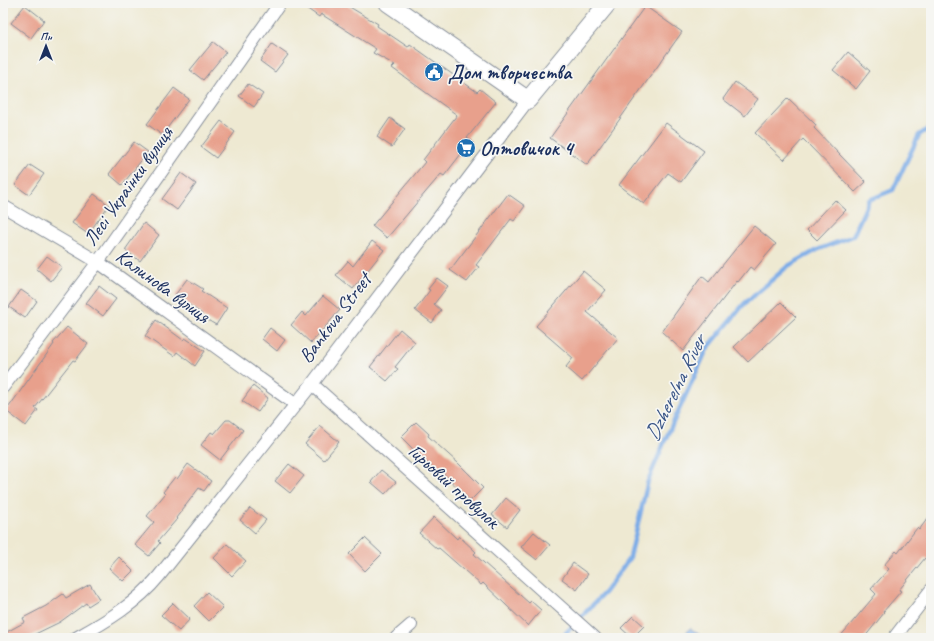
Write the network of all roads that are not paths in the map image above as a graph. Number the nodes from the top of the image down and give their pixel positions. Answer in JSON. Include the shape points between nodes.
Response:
{"nodes":[{"id":1,"x":280,"y":3,"type":"edge"},
{"id":2,"x":388,"y":3,"type":"edge"},
{"id":3,"x":608,"y":3,"type":"edge"},
{"id":4,"x":528,"y":100,"type":"junction"},
{"id":5,"x":3,"y":206,"type":"edge"},
{"id":6,"x":98,"y":262,"type":"junction"},
{"id":7,"x":312,"y":384,"type":"junction"},
{"id":8,"x":3,"y":387,"type":"edge"},
{"id":9,"x":295,"y":404,"type":"junction"},
{"id":10,"x":931,"y":590,"type":"edge"},
{"id":11,"x":411,"y":625,"type":"dead end"},
{"id":12,"x":76,"y":638,"type":"edge"},
{"id":13,"x":396,"y":638,"type":"edge"},
{"id":14,"x":595,"y":638,"type":"edge"},
{"id":15,"x":894,"y":638,"type":"edge"}],
"edges":[{"from":1,"to":6,"type":"street","name":"Лесі Українки вулиця"},
{"from":2,"to":4,"type":"street"},
{"from":3,"to":4,"type":"street","name":"Bankova Street"},
{"from":4,"to":7,"type":"street","name":"Bankova Street"},
{"from":5,"to":6,"type":"street","name":"Калинова вулиця"},
{"from":6,"to":8,"type":"street","name":"Лесі Українки вулиця"},
{"from":6,"to":9,"type":"street","name":"Калинова вулиця"},
{"from":7,"to":9,"type":"street","name":"Bankova Street"},
{"from":7,"to":14,"type":"street","name":"Гирьовий провулок"},
{"from":9,"to":12,"type":"street","name":"Bankova Street","via":[[151,586],[125,608]]},
{"from":10,"to":15,"type":"street"},
{"from":11,"to":13,"type":"street"}]}
